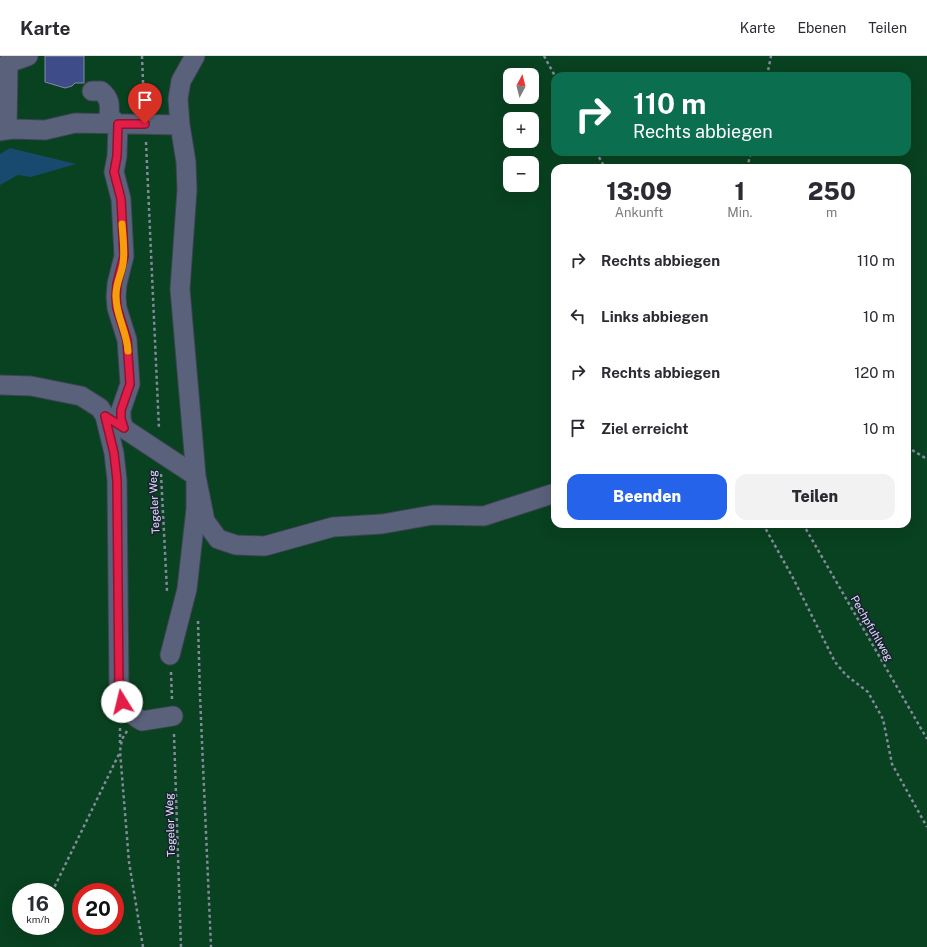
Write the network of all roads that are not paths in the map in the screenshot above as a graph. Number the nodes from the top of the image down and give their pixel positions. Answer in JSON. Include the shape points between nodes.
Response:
{"nodes":[{"id":1,"x":28,"y":56,"type":"edge"},
{"id":2,"x":196,"y":56,"type":"edge"},
{"id":3,"x":92,"y":91,"type":"dead end"},
{"id":4,"x":118,"y":124,"type":"junction"},
{"id":5,"x":180,"y":125,"type":"junction"},
{"id":6,"x":3,"y":130,"type":"edge"},
{"id":7,"x":0,"y":385,"type":"edge"},
{"id":8,"x":105,"y":416,"type":"junction"},
{"id":9,"x":124,"y":428,"type":"junction"},
{"id":10,"x":196,"y":476,"type":"junction"},
{"id":11,"x":551,"y":495,"type":"edge"},
{"id":12,"x":170,"y":655,"type":"road end"},
{"id":13,"x":173,"y":716,"type":"road end"}],
"edges":[{"from":1,"to":6,"type":"lane","via":[[8,63]]},
{"from":2,"to":5,"type":"lane","via":[[181,81],[178,99]]},
{"from":3,"to":4,"type":"lane","via":[[101,91],[107,96],[110,104],[109,116]]},
{"from":4,"to":5,"type":"lane"},
{"from":4,"to":6,"type":"lane","via":[[75,123],[45,130]]},
{"from":4,"to":9,"type":"lane","via":[[114,172],[121,199],[124,256],[116,297],[127,340],[130,384],[121,410]]},
{"from":5,"to":10,"type":"lane","via":[[188,190],[180,289]]},
{"from":7,"to":8,"type":"lane","via":[[31,386],[81,396],[100,408]]},
{"from":8,"to":9,"type":"lane"},
{"from":8,"to":13,"type":"lane","via":[[114,453],[117,480],[119,690],[127,710],[142,720]]},
{"from":9,"to":10,"type":"lane"},
{"from":10,"to":11,"type":"lane","via":[[205,521],[218,539],[236,545],[264,546],[332,527],[382,524],[433,515],[484,516]]},
{"from":10,"to":12,"type":"lane","via":[[196,509],[187,589]]}]}
